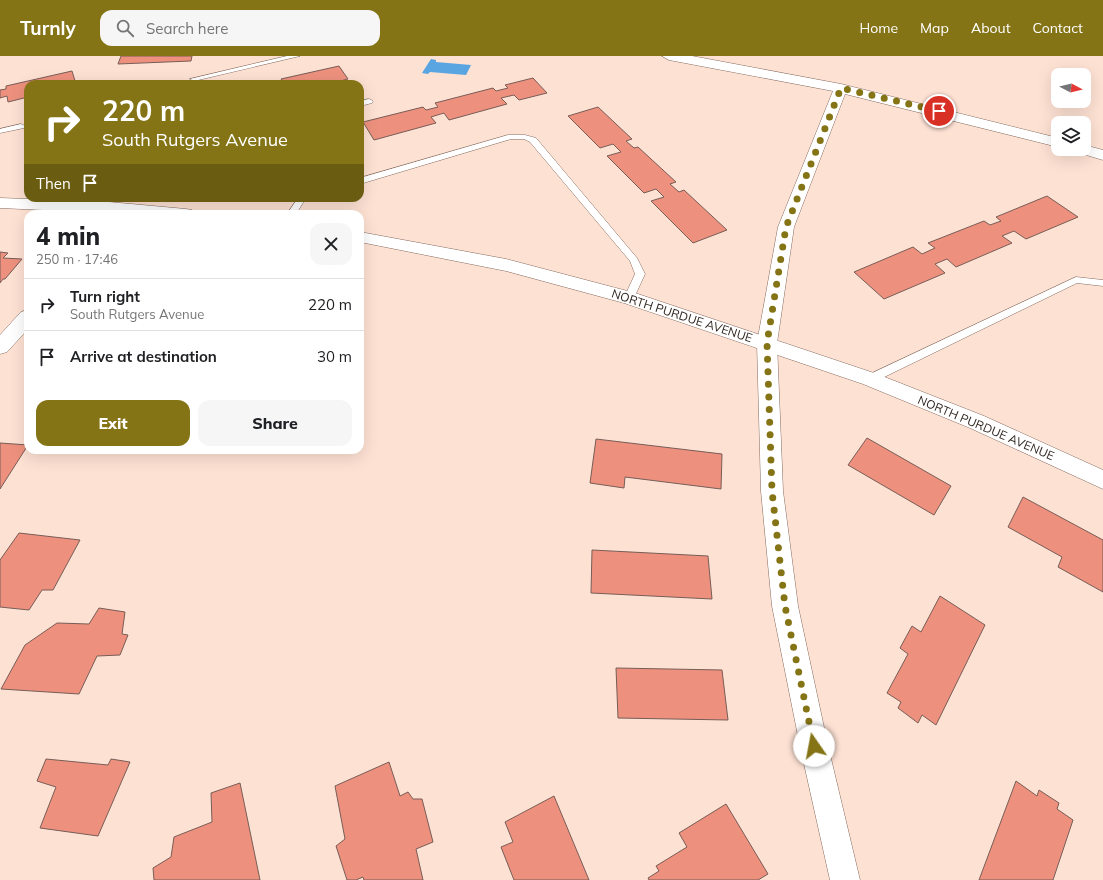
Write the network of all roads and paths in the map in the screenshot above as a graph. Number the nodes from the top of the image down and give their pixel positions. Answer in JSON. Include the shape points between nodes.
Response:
{"nodes":[{"id":1,"x":296,"y":56,"type":"edge"},
{"id":2,"x":669,"y":56,"type":"edge"},
{"id":3,"x":194,"y":79,"type":"dead end"},
{"id":4,"x":841,"y":88,"type":"junction"},
{"id":5,"x":369,"y":101,"type":"dead end"},
{"id":6,"x":364,"y":103,"type":"edge"},
{"id":7,"x":21,"y":126,"type":"dead end"},
{"id":8,"x":0,"y":131,"type":"edge"},
{"id":9,"x":1051,"y":141,"type":"edge"},
{"id":10,"x":1091,"y":152,"type":"edge"},
{"id":11,"x":1103,"y":155,"type":"edge"},
{"id":12,"x":364,"y":180,"type":"edge"},
{"id":13,"x":0,"y":203,"type":"edge"},
{"id":14,"x":94,"y":210,"type":"edge"},
{"id":15,"x":364,"y":238,"type":"edge"},
{"id":16,"x":1103,"y":283,"type":"edge"},
{"id":17,"x":629,"y":298,"type":"junction"},
{"id":18,"x":24,"y":321,"type":"edge"},
{"id":19,"x":767,"y":343,"type":"junction"},
{"id":20,"x":0,"y":347,"type":"edge"},
{"id":21,"x":870,"y":379,"type":"junction"},
{"id":22,"x":1103,"y":480,"type":"edge"},
{"id":23,"x":845,"y":880,"type":"edge"}],
"edges":[{"from":1,"to":3,"type":"lane"},
{"from":2,"to":4,"type":"street"},
{"from":4,"to":9,"type":"street","via":[[953,114]]},
{"from":4,"to":19,"type":"street","via":[[786,227]]},
{"from":5,"to":6,"type":"lane"},
{"from":7,"to":8,"type":"lane"},
{"from":10,"to":11,"type":"street"},
{"from":12,"to":17,"type":"lane","via":[[511,137],[533,140],[634,260],[640,274]]},
{"from":13,"to":14,"type":"street"},
{"from":15,"to":17,"type":"street","name":"NORTH PURDUE AVENUE","via":[[506,265]]},
{"from":16,"to":21,"type":"lane","via":[[1076,280]]},
{"from":17,"to":19,"type":"street","name":"NORTH PURDUE AVENUE"},
{"from":18,"to":20,"type":"street"},
{"from":19,"to":21,"type":"street","name":"NORTH PURDUE AVENUE"},
{"from":19,"to":23,"type":"street","via":[[772,491],[785,606]]},
{"from":21,"to":22,"type":"street","name":"NORTH PURDUE AVENUE","via":[[977,422]]}]}
